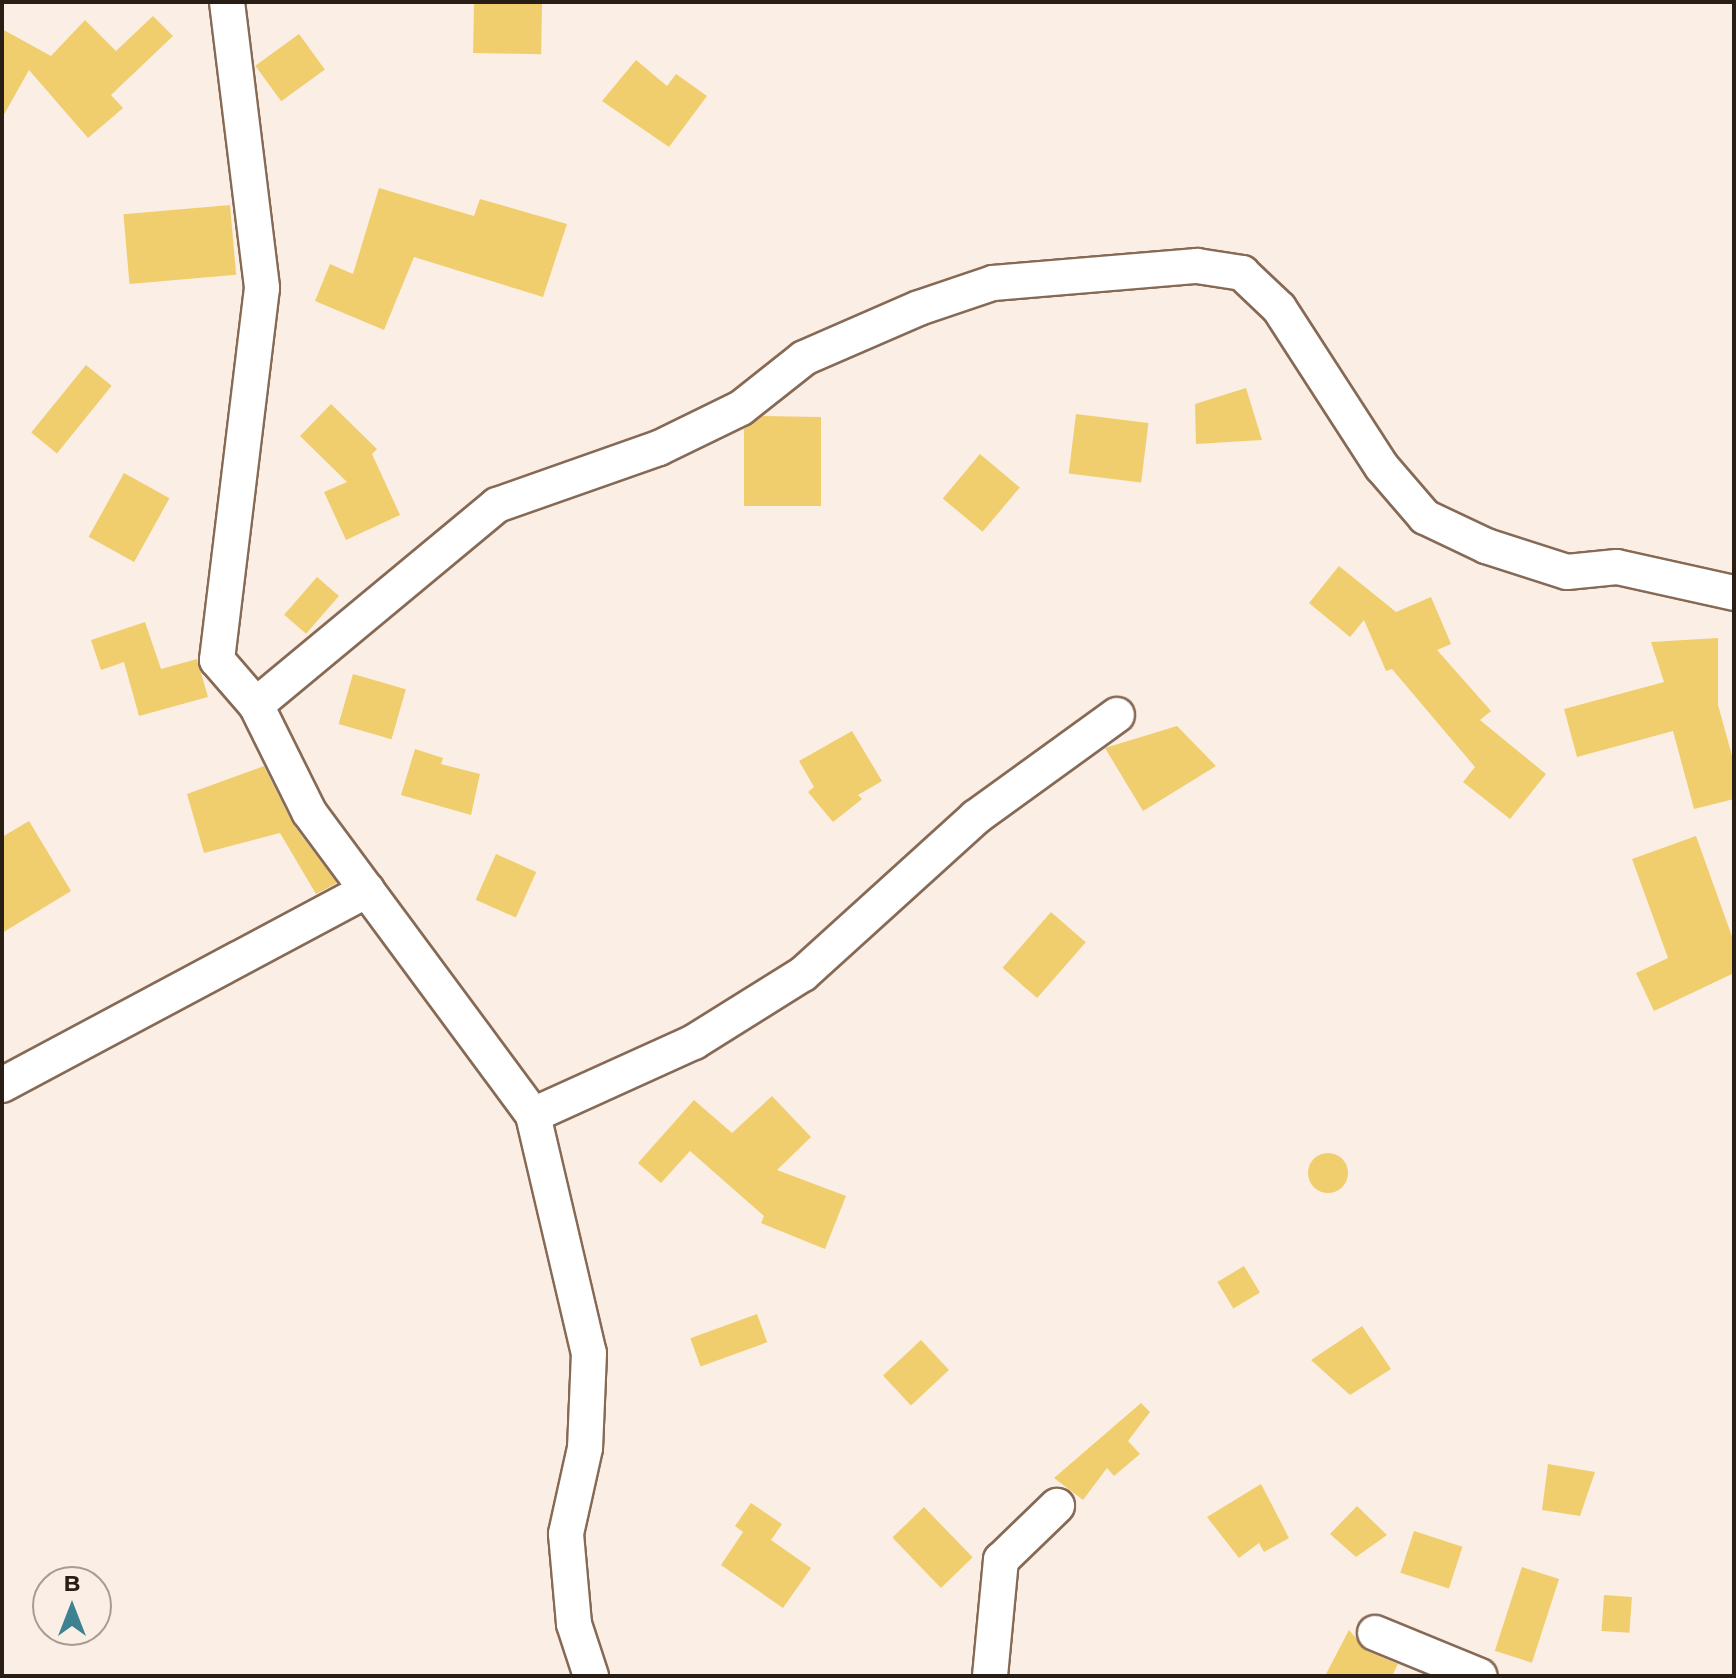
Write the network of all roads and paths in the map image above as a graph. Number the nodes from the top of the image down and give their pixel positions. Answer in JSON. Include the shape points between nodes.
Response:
{"nodes":[{"id":1,"x":227,"y":2,"type":"edge"},
{"id":2,"x":1734,"y":593,"type":"edge"},
{"id":3,"x":256,"y":705,"type":"junction"},
{"id":4,"x":1117,"y":715,"type":"dead end"},
{"id":5,"x":367,"y":890,"type":"junction"},
{"id":6,"x":2,"y":1085,"type":"edge"},
{"id":7,"x":533,"y":1115,"type":"junction"},
{"id":8,"x":1057,"y":1506,"type":"dead end"},
{"id":9,"x":1375,"y":1633,"type":"dead end"},
{"id":10,"x":591,"y":1676,"type":"edge"},
{"id":11,"x":990,"y":1676,"type":"edge"},
{"id":12,"x":1480,"y":1676,"type":"edge"}],
"edges":[{"from":1,"to":3,"type":"street","via":[[262,288],[217,660]]},
{"from":2,"to":3,"type":"street","via":[[1617,567],[1567,572],[1486,546],[1425,517],[1382,467],[1279,308],[1242,273],[1197,266],[993,283],[804,358],[741,408],[659,448],[497,505]]},
{"from":3,"to":5,"type":"street","via":[[309,812]]},
{"from":4,"to":7,"type":"street","via":[[976,817],[803,974],[694,1042]]},
{"from":5,"to":6,"type":"street"},
{"from":5,"to":7,"type":"street"},
{"from":7,"to":10,"type":"street","via":[[589,1353],[585,1448],[566,1534],[574,1624]]},
{"from":8,"to":11,"type":"street","via":[[1001,1560]]},
{"from":9,"to":12,"type":"street"}]}
